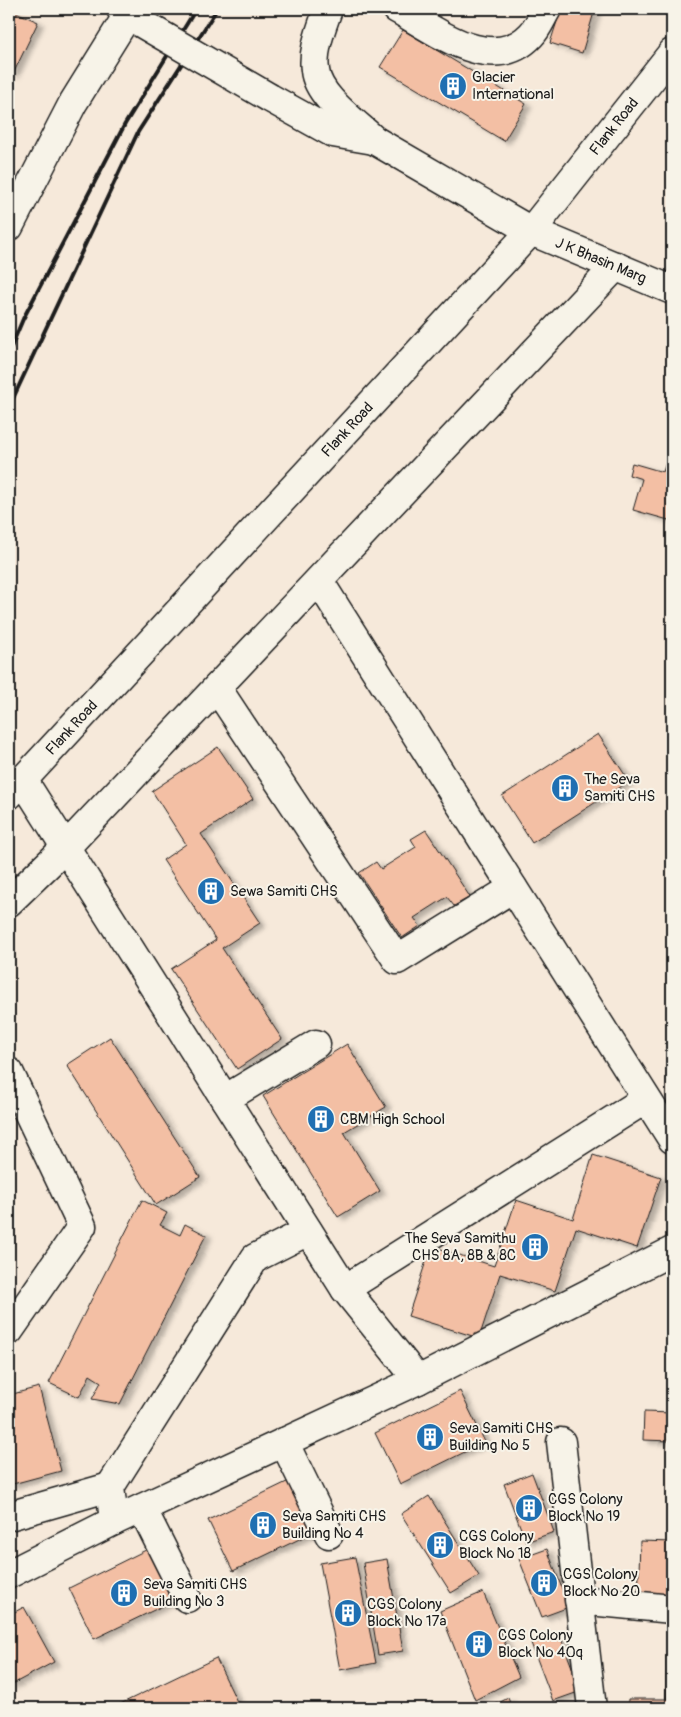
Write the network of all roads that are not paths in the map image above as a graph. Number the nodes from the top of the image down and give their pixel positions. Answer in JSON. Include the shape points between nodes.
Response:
{"nodes":[{"id":1,"x":328,"y":9,"type":"edge"},
{"id":2,"x":397,"y":9,"type":"edge"},
{"id":3,"x":547,"y":9,"type":"edge"},
{"id":4,"x":131,"y":16,"type":"edge"},
{"id":5,"x":672,"y":53,"type":"edge"},
{"id":6,"x":374,"y":140,"type":"junction"},
{"id":7,"x":9,"y":227,"type":"edge"},
{"id":8,"x":531,"y":231,"type":"junction"},
{"id":9,"x":616,"y":266,"type":"junction"},
{"id":10,"x":672,"y":290,"type":"edge"},
{"id":11,"x":320,"y":581,"type":"junction"},
{"id":12,"x":217,"y":688,"type":"junction"},
{"id":13,"x":16,"y":788,"type":"edge"},
{"id":14,"x":66,"y":848,"type":"junction"},
{"id":15,"x":513,"y":888,"type":"junction"},
{"id":16,"x":9,"y":902,"type":"edge"},
{"id":17,"x":316,"y":1044,"type":"dead end"},
{"id":18,"x":9,"y":1072,"type":"edge"},
{"id":19,"x":225,"y":1099,"type":"junction"},
{"id":20,"x":646,"y":1099,"type":"junction"},
{"id":21,"x":672,"y":1139,"type":"edge"},
{"id":22,"x":308,"y":1231,"type":"junction"},
{"id":23,"x":672,"y":1250,"type":"edge"},
{"id":24,"x":345,"y":1289,"type":"junction"},
{"id":25,"x":9,"y":1331,"type":"edge"},
{"id":26,"x":418,"y":1380,"type":"junction"},
{"id":27,"x":284,"y":1442,"type":"junction"},
{"id":28,"x":561,"y":1442,"type":"dead end"},
{"id":29,"x":110,"y":1487,"type":"junction"},
{"id":30,"x":142,"y":1508,"type":"junction"},
{"id":31,"x":9,"y":1516,"type":"edge"},
{"id":32,"x":114,"y":1522,"type":"junction"},
{"id":33,"x":329,"y":1534,"type":"dead end"},
{"id":34,"x":9,"y":1574,"type":"edge"},
{"id":35,"x":187,"y":1598,"type":"dead end"},
{"id":36,"x":579,"y":1600,"type":"junction"},
{"id":37,"x":672,"y":1609,"type":"edge"},
{"id":38,"x":592,"y":1708,"type":"edge"}],
"edges":[{"from":1,"to":6,"type":"street","via":[[314,69],[321,90]]},
{"from":2,"to":3,"type":"street","via":[[466,48],[494,52],[511,50],[532,35]]},
{"from":4,"to":6,"type":"street","bridge":true,"via":[[333,133]]},
{"from":4,"to":7,"type":"street","via":[[95,99],[73,103]]},
{"from":5,"to":8,"type":"street","name":"Flank Road"},
{"from":6,"to":8,"type":"street","name":"J K Bhasin Marg"},
{"from":8,"to":9,"type":"street","name":"J K Bhasin Marg"},
{"from":8,"to":13,"type":"street","name":"Flank Road"},
{"from":9,"to":10,"type":"street","name":"J K Bhasin Marg"},
{"from":9,"to":11,"type":"street"},
{"from":11,"to":12,"type":"street"},
{"from":11,"to":15,"type":"street"},
{"from":12,"to":14,"type":"street"},
{"from":12,"to":15,"type":"street","via":[[397,960]]},
{"from":13,"to":14,"type":"street"},
{"from":14,"to":16,"type":"street"},
{"from":14,"to":19,"type":"street"},
{"from":15,"to":20,"type":"street"},
{"from":17,"to":19,"type":"street"},
{"from":18,"to":25,"type":"street","via":[[82,1226]]},
{"from":19,"to":22,"type":"street"},
{"from":20,"to":21,"type":"street"},
{"from":20,"to":24,"type":"street"},
{"from":22,"to":24,"type":"street"},
{"from":22,"to":29,"type":"street","via":[[255,1258]]},
{"from":23,"to":26,"type":"street"},
{"from":24,"to":26,"type":"street"},
{"from":26,"to":27,"type":"street"},
{"from":27,"to":30,"type":"street"},
{"from":27,"to":33,"type":"street"},
{"from":28,"to":36,"type":"street"},
{"from":29,"to":31,"type":"street"},
{"from":29,"to":32,"type":"street"},
{"from":30,"to":32,"type":"street"},
{"from":30,"to":35,"type":"street"},
{"from":32,"to":34,"type":"street"},
{"from":36,"to":37,"type":"street"},
{"from":36,"to":38,"type":"street"}]}
